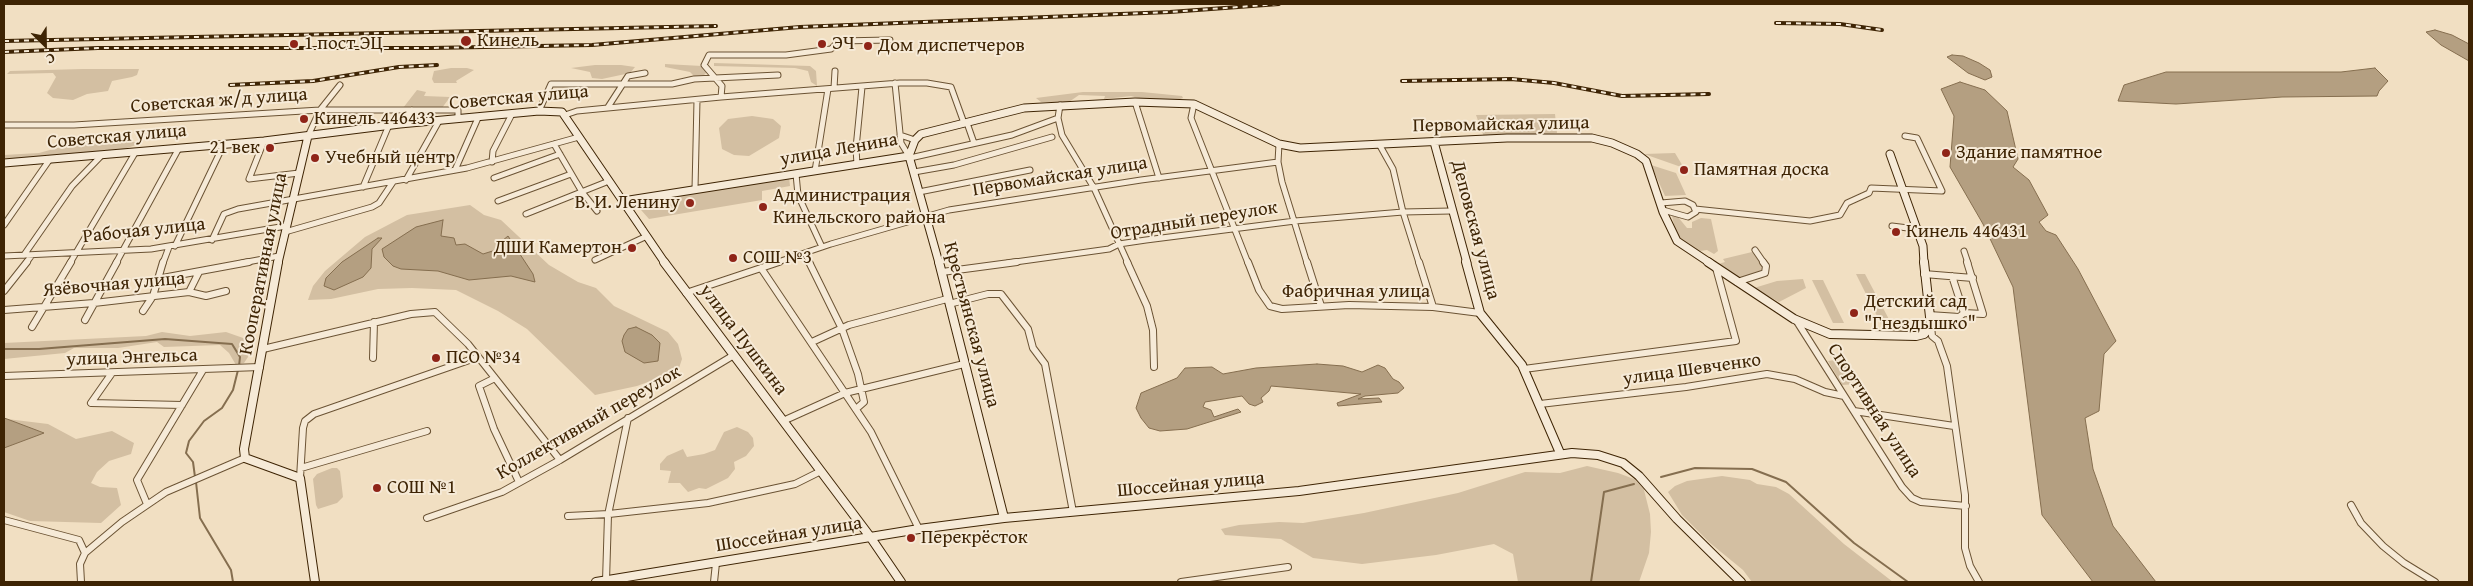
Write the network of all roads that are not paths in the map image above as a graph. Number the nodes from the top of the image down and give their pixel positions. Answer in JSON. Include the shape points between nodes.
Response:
{"nodes":[{"id":1,"x":890,"y":40,"type":"dead end"},
{"id":2,"x":835,"y":70,"type":"dead end"},
{"id":3,"x":646,"y":73,"type":"dead end"},
{"id":4,"x":778,"y":75,"type":"dead end"},
{"id":5,"x":716,"y":78,"type":"junction"},
{"id":6,"x":895,"y":83,"type":"junction"},
{"id":7,"x":622,"y":84,"type":"junction"},
{"id":8,"x":340,"y":85,"type":"dead end"},
{"id":9,"x":862,"y":87,"type":"junction"},
{"id":10,"x":831,"y":89,"type":"junction"},
{"id":11,"x":721,"y":97,"type":"junction"},
{"id":12,"x":697,"y":100,"type":"junction"},
{"id":13,"x":1135,"y":102,"type":"junction"},
{"id":14,"x":1194,"y":104,"type":"junction"},
{"id":15,"x":1060,"y":105,"type":"junction"},
{"id":16,"x":608,"y":108,"type":"junction"},
{"id":17,"x":320,"y":110,"type":"junction"},
{"id":18,"x":412,"y":110,"type":"junction"},
{"id":19,"x":539,"y":111,"type":"junction"},
{"id":20,"x":512,"y":114,"type":"junction"},
{"id":21,"x":565,"y":114,"type":"junction"},
{"id":22,"x":478,"y":118,"type":"junction"},
{"id":23,"x":1058,"y":118,"type":"junction"},
{"id":24,"x":458,"y":119,"type":"junction"},
{"id":25,"x":439,"y":121,"type":"junction"},
{"id":26,"x":965,"y":123,"type":"junction"},
{"id":27,"x":400,"y":124,"type":"junction"},
{"id":28,"x":4,"y":125,"type":"edge"},
{"id":29,"x":389,"y":125,"type":"junction"},
{"id":30,"x":900,"y":135,"type":"junction"},
{"id":31,"x":308,"y":136,"type":"junction"},
{"id":32,"x":1905,"y":136,"type":"dead end"},
{"id":33,"x":579,"y":137,"type":"junction"},
{"id":34,"x":1052,"y":137,"type":"dead end"},
{"id":35,"x":915,"y":140,"type":"junction"},
{"id":36,"x":264,"y":141,"type":"junction"},
{"id":37,"x":1434,"y":142,"type":"junction"},
{"id":38,"x":974,"y":143,"type":"junction"},
{"id":39,"x":224,"y":144,"type":"junction"},
{"id":40,"x":554,"y":144,"type":"junction"},
{"id":41,"x":1279,"y":144,"type":"junction"},
{"id":42,"x":1379,"y":144,"type":"junction"},
{"id":43,"x":179,"y":148,"type":"junction"},
{"id":44,"x":136,"y":153,"type":"junction"},
{"id":45,"x":560,"y":154,"type":"junction"},
{"id":46,"x":1890,"y":154,"type":"dead end"},
{"id":47,"x":102,"y":155,"type":"junction"},
{"id":48,"x":909,"y":157,"type":"junction"},
{"id":49,"x":50,"y":159,"type":"junction"},
{"id":50,"x":492,"y":162,"type":"junction"},
{"id":51,"x":1278,"y":162,"type":"junction"},
{"id":52,"x":5,"y":164,"type":"edge"},
{"id":53,"x":857,"y":165,"type":"junction"},
{"id":54,"x":455,"y":170,"type":"junction"},
{"id":55,"x":1030,"y":170,"type":"dead end"},
{"id":56,"x":815,"y":171,"type":"junction"},
{"id":57,"x":914,"y":172,"type":"junction"},
{"id":58,"x":1214,"y":172,"type":"junction"},
{"id":59,"x":299,"y":173,"type":"junction"},
{"id":60,"x":571,"y":174,"type":"junction"},
{"id":61,"x":796,"y":174,"type":"junction"},
{"id":62,"x":494,"y":178,"type":"dead end"},
{"id":63,"x":1159,"y":178,"type":"junction"},
{"id":64,"x":406,"y":180,"type":"junction"},
{"id":65,"x":609,"y":181,"type":"junction"},
{"id":66,"x":393,"y":182,"type":"junction"},
{"id":67,"x":363,"y":187,"type":"junction"},
{"id":68,"x":1094,"y":188,"type":"junction"},
{"id":69,"x":1902,"y":188,"type":"junction"},
{"id":70,"x":695,"y":189,"type":"junction"},
{"id":71,"x":582,"y":192,"type":"junction"},
{"id":72,"x":919,"y":192,"type":"junction"},
{"id":73,"x":292,"y":199,"type":"junction"},
{"id":74,"x":498,"y":201,"type":"dead end"},
{"id":75,"x":622,"y":201,"type":"junction"},
{"id":76,"x":1662,"y":206,"type":"junction"},
{"id":77,"x":1695,"y":209,"type":"junction"},
{"id":78,"x":597,"y":210,"type":"dead end"},
{"id":79,"x":1451,"y":210,"type":"junction"},
{"id":80,"x":1403,"y":212,"type":"junction"},
{"id":81,"x":526,"y":214,"type":"dead end"},
{"id":82,"x":925,"y":216,"type":"junction"},
{"id":83,"x":1295,"y":221,"type":"junction"},
{"id":84,"x":4,"y":225,"type":"edge"},
{"id":85,"x":1892,"y":226,"type":"dead end"},
{"id":86,"x":286,"y":229,"type":"junction"},
{"id":87,"x":1236,"y":229,"type":"junction"},
{"id":88,"x":1916,"y":229,"type":"junction"},
{"id":89,"x":647,"y":236,"type":"junction"},
{"id":90,"x":212,"y":240,"type":"junction"},
{"id":91,"x":1119,"y":244,"type":"junction"},
{"id":92,"x":172,"y":246,"type":"junction"},
{"id":93,"x":822,"y":247,"type":"junction"},
{"id":94,"x":124,"y":250,"type":"junction"},
{"id":95,"x":1755,"y":250,"type":"dead end"},
{"id":96,"x":1964,"y":251,"type":"dead end"},
{"id":97,"x":76,"y":253,"type":"junction"},
{"id":98,"x":805,"y":253,"type":"junction"},
{"id":99,"x":24,"y":255,"type":"junction"},
{"id":100,"x":32,"y":255,"type":"junction"},
{"id":101,"x":4,"y":256,"type":"edge"},
{"id":102,"x":279,"y":256,"type":"junction"},
{"id":103,"x":595,"y":260,"type":"dead end"},
{"id":104,"x":761,"y":268,"type":"junction"},
{"id":105,"x":1716,"y":268,"type":"junction"},
{"id":106,"x":199,"y":272,"type":"junction"},
{"id":107,"x":942,"y":272,"type":"junction"},
{"id":108,"x":1924,"y":274,"type":"junction"},
{"id":109,"x":1952,"y":276,"type":"junction"},
{"id":110,"x":1973,"y":278,"type":"junction"},
{"id":111,"x":157,"y":279,"type":"junction"},
{"id":112,"x":1737,"y":282,"type":"junction"},
{"id":113,"x":226,"y":291,"type":"dead end"},
{"id":114,"x":4,"y":292,"type":"edge"},
{"id":115,"x":189,"y":292,"type":"junction"},
{"id":116,"x":686,"y":293,"type":"junction"},
{"id":117,"x":153,"y":296,"type":"junction"},
{"id":118,"x":948,"y":301,"type":"junction"},
{"id":119,"x":94,"y":303,"type":"junction"},
{"id":120,"x":44,"y":306,"type":"junction"},
{"id":121,"x":1321,"y":306,"type":"junction"},
{"id":122,"x":1433,"y":307,"type":"junction"},
{"id":123,"x":4,"y":310,"type":"edge"},
{"id":124,"x":143,"y":311,"type":"dead end"},
{"id":125,"x":1480,"y":313,"type":"junction"},
{"id":126,"x":1964,"y":313,"type":"junction"},
{"id":127,"x":1929,"y":315,"type":"junction"},
{"id":128,"x":85,"y":320,"type":"dead end"},
{"id":129,"x":1796,"y":320,"type":"junction"},
{"id":130,"x":374,"y":322,"type":"junction"},
{"id":131,"x":1930,"y":326,"type":"junction"},
{"id":132,"x":32,"y":327,"type":"dead end"},
{"id":133,"x":842,"y":329,"type":"junction"},
{"id":134,"x":812,"y":342,"type":"junction"},
{"id":135,"x":263,"y":349,"type":"junction"},
{"id":136,"x":734,"y":354,"type":"junction"},
{"id":137,"x":478,"y":357,"type":"junction"},
{"id":138,"x":373,"y":358,"type":"dead end"},
{"id":139,"x":964,"y":364,"type":"junction"},
{"id":140,"x":260,"y":367,"type":"junction"},
{"id":141,"x":1154,"y":367,"type":"dead end"},
{"id":142,"x":1524,"y":369,"type":"junction"},
{"id":143,"x":203,"y":370,"type":"junction"},
{"id":144,"x":112,"y":373,"type":"junction"},
{"id":145,"x":4,"y":376,"type":"edge"},
{"id":146,"x":495,"y":378,"type":"junction"},
{"id":147,"x":861,"y":390,"type":"junction"},
{"id":148,"x":845,"y":394,"type":"junction"},
{"id":149,"x":1844,"y":396,"type":"junction"},
{"id":150,"x":1540,"y":404,"type":"junction"},
{"id":151,"x":182,"y":405,"type":"junction"},
{"id":152,"x":856,"y":409,"type":"junction"},
{"id":153,"x":1854,"y":411,"type":"junction"},
{"id":154,"x":628,"y":418,"type":"junction"},
{"id":155,"x":784,"y":421,"type":"junction"},
{"id":156,"x":1954,"y":426,"type":"junction"},
{"id":157,"x":427,"y":431,"type":"dead end"},
{"id":158,"x":1560,"y":453,"type":"junction"},
{"id":159,"x":245,"y":458,"type":"junction"},
{"id":160,"x":560,"y":460,"type":"junction"},
{"id":161,"x":301,"y":468,"type":"junction"},
{"id":162,"x":821,"y":471,"type":"junction"},
{"id":163,"x":300,"y":478,"type":"junction"},
{"id":164,"x":519,"y":482,"type":"junction"},
{"id":165,"x":147,"y":504,"type":"junction"},
{"id":166,"x":2351,"y":504,"type":"dead end"},
{"id":167,"x":1966,"y":506,"type":"junction"},
{"id":168,"x":1072,"y":512,"type":"junction"},
{"id":169,"x":609,"y":514,"type":"junction"},
{"id":170,"x":568,"y":516,"type":"dead end"},
{"id":171,"x":427,"y":518,"type":"dead end"},
{"id":172,"x":1004,"y":518,"type":"junction"},
{"id":173,"x":4,"y":520,"type":"edge"},
{"id":174,"x":919,"y":529,"type":"junction"},
{"id":175,"x":871,"y":538,"type":"junction"},
{"id":176,"x":85,"y":553,"type":"junction"},
{"id":177,"x":716,"y":563,"type":"junction"},
{"id":178,"x":1288,"y":567,"type":"dead end"},
{"id":179,"x":606,"y":581,"type":"junction"},
{"id":180,"x":1737,"y":581,"type":"edge"},
{"id":181,"x":81,"y":582,"type":"edge"},
{"id":182,"x":315,"y":582,"type":"edge"},
{"id":183,"x":596,"y":582,"type":"edge"},
{"id":184,"x":714,"y":582,"type":"edge"},
{"id":185,"x":901,"y":582,"type":"edge"},
{"id":186,"x":1180,"y":582,"type":"edge"},
{"id":187,"x":1979,"y":582,"type":"edge"},
{"id":188,"x":2435,"y":582,"type":"edge"}],
"edges":[{"from":1,"to":5,"type":"street","via":[[839,41],[830,50],[786,55],[709,55],[704,64]]},
{"from":2,"to":10,"type":"street"},
{"from":3,"to":7,"type":"street","via":[[628,76]]},
{"from":4,"to":5,"type":"street"},
{"from":5,"to":7,"type":"street","via":[[672,84]]},
{"from":5,"to":11,"type":"street","via":[[722,86]]},
{"from":6,"to":9,"type":"street","name":"Советская улица"},
{"from":6,"to":26,"type":"street","name":"Советская улица","via":[[948,85]]},
{"from":6,"to":30,"type":"street","name":"Крестьянская улица"},
{"from":7,"to":16,"type":"street"},
{"from":7,"to":19,"type":"street","via":[[551,84]]},
{"from":8,"to":17,"type":"street","name":"Кооперативная улица"},
{"from":9,"to":10,"type":"street","name":"Советская улица"},
{"from":9,"to":53,"type":"street"},
{"from":10,"to":11,"type":"street","name":"Советская улица"},
{"from":10,"to":56,"type":"street"},
{"from":11,"to":12,"type":"street","name":"Советская улица"},
{"from":12,"to":16,"type":"street","name":"Советская улица"},
{"from":12,"to":70,"type":"street"},
{"from":13,"to":14,"type":"street","name":"улица Ленина"},
{"from":13,"to":15,"type":"street","name":"улица Ленина"},
{"from":13,"to":63,"type":"street"},
{"from":14,"to":41,"type":"street","name":"улица Ленина"},
{"from":14,"to":58,"type":"street","name":"Фабричная улица","via":[[1191,118]]},
{"from":15,"to":23,"type":"street"},
{"from":15,"to":26,"type":"street","name":"улица Ленина","via":[[1032,106]]},
{"from":16,"to":21,"type":"street","name":"Советская улица"},
{"from":17,"to":18,"type":"street","name":"Советская ж/д улица"},
{"from":17,"to":28,"type":"street","name":"Советская ж/д улица","via":[[74,125]]},
{"from":17,"to":31,"type":"street","name":"Кооперативная улица"},
{"from":18,"to":24,"type":"street","name":"Советская ж/д улица","via":[[458,110]]},
{"from":18,"to":27,"type":"street"},
{"from":19,"to":20,"type":"street","name":"Советская улица"},
{"from":19,"to":21,"type":"street","name":"Советская улица"},
{"from":20,"to":22,"type":"street","name":"Советская улица"},
{"from":20,"to":50,"type":"street","via":[[493,151]]},
{"from":21,"to":33,"type":"street","name":"улица Пушкина"},
{"from":22,"to":24,"type":"street","name":"Советская улица"},
{"from":22,"to":54,"type":"street"},
{"from":23,"to":38,"type":"street","via":[[1012,135]]},
{"from":23,"to":68,"type":"street","via":[[1062,135]]},
{"from":24,"to":25,"type":"street","name":"Советская улица"},
{"from":25,"to":27,"type":"street","name":"Советская улица"},
{"from":25,"to":64,"type":"street"},
{"from":26,"to":35,"type":"street","name":"улица Ленина","via":[[924,133]]},
{"from":26,"to":38,"type":"street"},
{"from":27,"to":29,"type":"street","name":"Советская улица"},
{"from":29,"to":31,"type":"street","name":"Советская улица"},
{"from":29,"to":67,"type":"street"},
{"from":30,"to":35,"type":"street"},
{"from":30,"to":48,"type":"street","name":"Крестьянская улица","via":[[902,148]]},
{"from":31,"to":36,"type":"street","name":"Советская улица"},
{"from":31,"to":59,"type":"street","name":"Кооперативная улица"},
{"from":32,"to":69,"type":"street","via":[[1917,138],[1942,191]]},
{"from":33,"to":40,"type":"street"},
{"from":33,"to":65,"type":"street","name":"улица Пушкина"},
{"from":34,"to":57,"type":"street","via":[[954,165]]},
{"from":35,"to":48,"type":"street","name":"улица Ленина"},
{"from":36,"to":39,"type":"street","name":"Советская улица"},
{"from":36,"to":59,"type":"street","via":[[249,179]]},
{"from":37,"to":42,"type":"street","name":"Первомайская улица"},
{"from":37,"to":76,"type":"street","name":"Первомайская улица","via":[[1566,137],[1612,143],[1646,161]]},
{"from":37,"to":79,"type":"street","name":"Деповская улица"},
{"from":38,"to":48,"type":"street"},
{"from":39,"to":43,"type":"street","name":"Советская улица"},
{"from":39,"to":92,"type":"street"},
{"from":40,"to":45,"type":"street"},
{"from":40,"to":50,"type":"street"},
{"from":41,"to":42,"type":"street","name":"Первомайская улица","via":[[1300,148]]},
{"from":41,"to":51,"type":"street"},
{"from":42,"to":80,"type":"street","via":[[1393,169]]},
{"from":43,"to":44,"type":"street","name":"Советская улица"},
{"from":43,"to":94,"type":"street"},
{"from":44,"to":47,"type":"street","name":"Советская улица"},
{"from":44,"to":97,"type":"street"},
{"from":45,"to":60,"type":"street"},
{"from":45,"to":62,"type":"street"},
{"from":46,"to":69,"type":"street"},
{"from":47,"to":49,"type":"street","name":"Советская улица"},
{"from":47,"to":99,"type":"street","via":[[72,186]]},
{"from":48,"to":53,"type":"street","name":"улица Ленина"},
{"from":48,"to":57,"type":"street","name":"Крестьянская улица"},
{"from":49,"to":52,"type":"street","name":"Советская улица"},
{"from":49,"to":84,"type":"street"},
{"from":50,"to":54,"type":"street"},
{"from":51,"to":58,"type":"street","name":"Первомайская улица"},
{"from":51,"to":83,"type":"street"},
{"from":53,"to":56,"type":"street","name":"улица Ленина"},
{"from":54,"to":64,"type":"street"},
{"from":55,"to":72,"type":"street"},
{"from":56,"to":61,"type":"street","name":"улица Ленина"},
{"from":57,"to":72,"type":"street","name":"Крестьянская улица"},
{"from":58,"to":63,"type":"street","name":"Первомайская улица"},
{"from":58,"to":87,"type":"street","name":"Фабричная улица"},
{"from":59,"to":73,"type":"street","name":"Кооперативная улица"},
{"from":60,"to":71,"type":"street"},
{"from":60,"to":74,"type":"street"},
{"from":61,"to":70,"type":"street","name":"улица Ленина"},
{"from":61,"to":93,"type":"street","via":[[798,195]]},
{"from":63,"to":68,"type":"street","name":"Первомайская улица"},
{"from":64,"to":66,"type":"street"},
{"from":65,"to":71,"type":"street"},
{"from":65,"to":75,"type":"street","name":"улица Пушкина"},
{"from":66,"to":67,"type":"street"},
{"from":66,"to":86,"type":"street","name":"Рабочая улица","via":[[379,203],[372,207]]},
{"from":67,"to":73,"type":"street"},
{"from":68,"to":82,"type":"street","name":"Первомайская улица"},
{"from":68,"to":91,"type":"street"},
{"from":69,"to":77,"type":"street","via":[[1871,188],[1864,196],[1847,203],[1840,214],[1810,221]]},
{"from":69,"to":88,"type":"street"},
{"from":70,"to":75,"type":"street","name":"улица Ленина"},
{"from":71,"to":78,"type":"street"},
{"from":71,"to":81,"type":"street"},
{"from":72,"to":82,"type":"street","name":"Крестьянская улица"},
{"from":73,"to":86,"type":"street","name":"Кооперативная улица"},
{"from":73,"to":90,"type":"street","via":[[224,214]]},
{"from":75,"to":89,"type":"street","name":"улица Пушкина"},
{"from":76,"to":77,"type":"street","via":[[1685,201]]},
{"from":76,"to":77,"type":"street","via":[[1688,217],[1695,215]]},
{"from":76,"to":105,"type":"street","name":"Первомайская улица","via":[[1677,241]]},
{"from":79,"to":80,"type":"street","name":"Отрадный переулок"},
{"from":79,"to":125,"type":"street","name":"Деповская улица"},
{"from":80,"to":83,"type":"street","name":"Отрадный переулок"},
{"from":80,"to":122,"type":"street"},
{"from":82,"to":93,"type":"street","name":"Первомайская улица"},
{"from":82,"to":107,"type":"street","name":"Крестьянская улица"},
{"from":83,"to":87,"type":"street","name":"Отрадный переулок"},
{"from":83,"to":121,"type":"street"},
{"from":85,"to":88,"type":"street"},
{"from":86,"to":90,"type":"street","name":"Рабочая улица"},
{"from":86,"to":102,"type":"street","name":"Кооперативная улица"},
{"from":87,"to":91,"type":"street","name":"Отрадный переулок"},
{"from":87,"to":121,"type":"street","name":"Фабричная улица","via":[[1259,290],[1270,306],[1282,309]]},
{"from":88,"to":108,"type":"street","via":[[1923,246]]},
{"from":89,"to":103,"type":"street"},
{"from":89,"to":116,"type":"street","name":"улица Пушкина"},
{"from":90,"to":92,"type":"street","name":"Рабочая улица"},
{"from":91,"to":107,"type":"street","name":"Отрадный переулок","via":[[1109,249]]},
{"from":91,"to":141,"type":"street","via":[[1147,306],[1153,330]]},
{"from":92,"to":94,"type":"street","name":"Рабочая улица"},
{"from":92,"to":111,"type":"street"},
{"from":93,"to":98,"type":"street","name":"Первомайская улица"},
{"from":94,"to":97,"type":"street","name":"Рабочая улица"},
{"from":94,"to":119,"type":"street"},
{"from":95,"to":112,"type":"street","via":[[1766,266],[1765,272]]},
{"from":96,"to":110,"type":"street"},
{"from":97,"to":100,"type":"street","name":"Рабочая улица"},
{"from":97,"to":120,"type":"street"},
{"from":98,"to":104,"type":"street","name":"Первомайская улица"},
{"from":98,"to":133,"type":"street"},
{"from":99,"to":100,"type":"street","name":"Рабочая улица"},
{"from":99,"to":101,"type":"street","name":"Рабочая улица"},
{"from":100,"to":114,"type":"street"},
{"from":102,"to":106,"type":"street","name":"Язёвочная улица"},
{"from":102,"to":135,"type":"street","name":"Кооперативная улица"},
{"from":104,"to":116,"type":"street","name":"Первомайская улица"},
{"from":104,"to":134,"type":"street"},
{"from":105,"to":112,"type":"street","name":"Спортивная улица"},
{"from":105,"to":142,"type":"street","via":[[1736,341]]},
{"from":106,"to":111,"type":"street","name":"Язёвочная улица"},
{"from":106,"to":115,"type":"street"},
{"from":107,"to":118,"type":"street","name":"Крестьянская улица"},
{"from":108,"to":109,"type":"street"},
{"from":108,"to":127,"type":"street"},
{"from":109,"to":110,"type":"street"},
{"from":109,"to":126,"type":"street"},
{"from":110,"to":126,"type":"street","via":[[1983,314]]},
{"from":111,"to":117,"type":"street"},
{"from":112,"to":129,"type":"street","name":"Спортивная улица"},
{"from":113,"to":115,"type":"street","name":"Язёвочная улица","via":[[206,296]]},
{"from":115,"to":117,"type":"street","name":"Язёвочная улица"},
{"from":116,"to":136,"type":"street","name":"улица Пушкина"},
{"from":117,"to":119,"type":"street","name":"Язёвочная улица"},
{"from":117,"to":124,"type":"street"},
{"from":118,"to":133,"type":"street"},
{"from":118,"to":139,"type":"street","name":"Крестьянская улица"},
{"from":118,"to":168,"type":"street","via":[[1001,294],[1028,328],[1034,348],[1045,364]]},
{"from":119,"to":120,"type":"street","name":"Язёвочная улица"},
{"from":119,"to":128,"type":"street"},
{"from":120,"to":123,"type":"street","name":"Язёвочная улица"},
{"from":120,"to":132,"type":"street"},
{"from":121,"to":122,"type":"street","name":"Фабричная улица"},
{"from":122,"to":125,"type":"street","name":"Фабричная улица"},
{"from":125,"to":142,"type":"street","name":"Деповская улица"},
{"from":126,"to":127,"type":"street","via":[[1959,317]]},
{"from":127,"to":131,"type":"street"},
{"from":129,"to":131,"type":"street","name":"Спортивная улица","via":[[1830,334],[1916,336],[1924,334]]},
{"from":129,"to":149,"type":"street","name":"Спортивная улица"},
{"from":130,"to":135,"type":"street"},
{"from":130,"to":137,"type":"street","via":[[418,312],[435,312]]},
{"from":130,"to":138,"type":"street"},
{"from":131,"to":156,"type":"street","via":[[1946,366]]},
{"from":133,"to":134,"type":"street"},
{"from":133,"to":147,"type":"street"},
{"from":134,"to":148,"type":"street"},
{"from":135,"to":140,"type":"street","name":"Кооперативная улица"},
{"from":136,"to":154,"type":"street","name":"Коллективный переулок"},
{"from":136,"to":155,"type":"street","name":"улица Пушкина"},
{"from":137,"to":146,"type":"street"},
{"from":137,"to":161,"type":"street","via":[[314,414],[305,421],[303,428]]},
{"from":139,"to":147,"type":"street"},
{"from":139,"to":172,"type":"street","name":"Крестьянская улица"},
{"from":140,"to":143,"type":"street","name":"улица Энгельса"},
{"from":140,"to":159,"type":"street","name":"Кооперативная улица"},
{"from":142,"to":150,"type":"street","name":"Деповская улица"},
{"from":143,"to":144,"type":"street","name":"улица Энгельса"},
{"from":143,"to":151,"type":"street"},
{"from":144,"to":145,"type":"street","name":"улица Энгельса"},
{"from":144,"to":151,"type":"street","via":[[91,403]]},
{"from":146,"to":160,"type":"street"},
{"from":146,"to":164,"type":"street","via":[[479,386],[494,430]]},
{"from":147,"to":148,"type":"street"},
{"from":147,"to":152,"type":"street","via":[[864,402]]},
{"from":148,"to":152,"type":"street"},
{"from":148,"to":155,"type":"street"},
{"from":149,"to":150,"type":"street","name":"улица Шевченко","via":[[1824,392],[1795,379],[1767,374]]},
{"from":149,"to":153,"type":"street","name":"Спортивная улица"},
{"from":150,"to":158,"type":"street","name":"Деповская улица"},
{"from":151,"to":165,"type":"street","via":[[136,480]]},
{"from":152,"to":174,"type":"street","via":[[871,432]]},
{"from":153,"to":156,"type":"street"},
{"from":153,"to":167,"type":"street","name":"Спортивная улица","via":[[1912,498],[1929,504]]},
{"from":154,"to":160,"type":"street","name":"Коллективный переулок"},
{"from":154,"to":169,"type":"street"},
{"from":155,"to":162,"type":"street","name":"улица Пушкина"},
{"from":156,"to":167,"type":"street"},
{"from":157,"to":161,"type":"street"},
{"from":158,"to":168,"type":"street","name":"Шоссейная улица","via":[[1299,491]]},
{"from":158,"to":180,"type":"street","name":"Шоссейная улица","via":[[1590,454],[1623,463],[1648,485]]},
{"from":159,"to":163,"type":"street"},
{"from":159,"to":165,"type":"street","via":[[184,482]]},
{"from":160,"to":164,"type":"street","name":"Коллективный переулок"},
{"from":161,"to":163,"type":"street"},
{"from":162,"to":169,"type":"street","via":[[795,484],[708,503]]},
{"from":162,"to":175,"type":"street","name":"улица Пушкина"},
{"from":163,"to":182,"type":"street"},
{"from":164,"to":171,"type":"street","name":"Коллективный переулок","via":[[502,492]]},
{"from":165,"to":176,"type":"street"},
{"from":166,"to":188,"type":"street","via":[[2361,523],[2383,546],[2404,564]]},
{"from":167,"to":187,"type":"street","via":[[1965,548]]},
{"from":168,"to":172,"type":"street","name":"Шоссейная улица"},
{"from":169,"to":170,"type":"street"},
{"from":169,"to":179,"type":"street"},
{"from":172,"to":174,"type":"street","name":"Шоссейная улица"},
{"from":173,"to":176,"type":"street","via":[[79,540]]},
{"from":174,"to":175,"type":"street","name":"Шоссейная улица"},
{"from":175,"to":177,"type":"street","name":"Шоссейная улица"},
{"from":175,"to":185,"type":"street","name":"улица Пушкина"},
{"from":176,"to":181,"type":"street","via":[[80,564]]},
{"from":177,"to":179,"type":"street","name":"Шоссейная улица"},
{"from":177,"to":184,"type":"street"},
{"from":178,"to":186,"type":"street"},
{"from":179,"to":183,"type":"street","name":"Шоссейная улица"}]}
